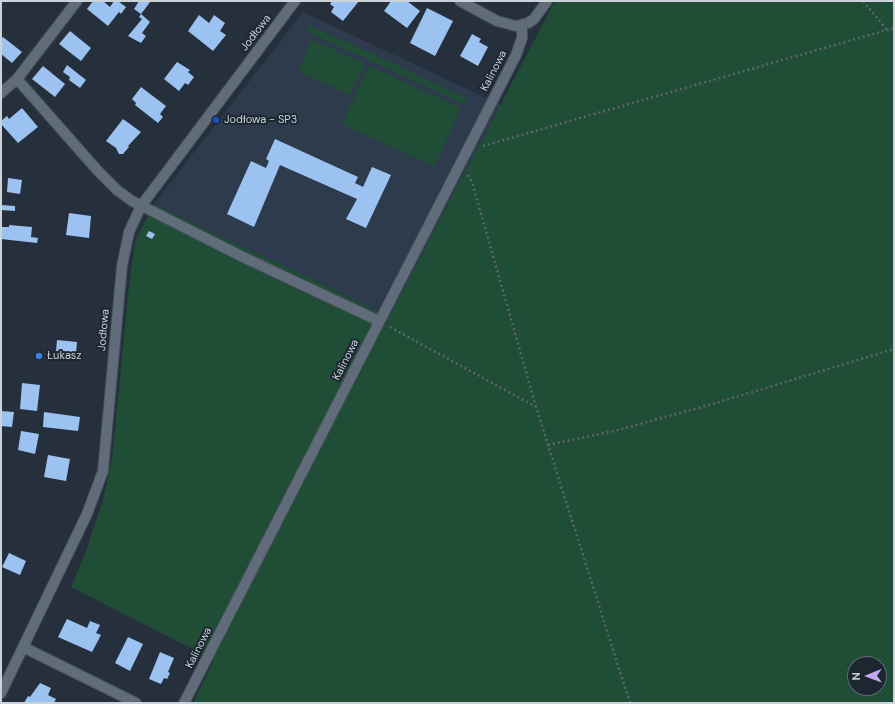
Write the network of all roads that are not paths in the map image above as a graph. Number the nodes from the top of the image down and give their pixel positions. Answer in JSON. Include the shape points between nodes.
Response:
{"nodes":[{"id":1,"x":77,"y":1,"type":"edge"},
{"id":2,"x":295,"y":1,"type":"edge"},
{"id":3,"x":460,"y":1,"type":"edge"},
{"id":4,"x":547,"y":1,"type":"edge"},
{"id":5,"x":522,"y":25,"type":"junction"},
{"id":6,"x":17,"y":79,"type":"junction"},
{"id":7,"x":1,"y":94,"type":"edge"},
{"id":8,"x":141,"y":206,"type":"junction"},
{"id":9,"x":379,"y":321,"type":"junction"},
{"id":10,"x":24,"y":647,"type":"junction"},
{"id":11,"x":1,"y":693,"type":"edge"},
{"id":12,"x":136,"y":703,"type":"edge"},
{"id":13,"x":184,"y":703,"type":"edge"}],
"edges":[{"from":1,"to":6,"type":"street"},
{"from":2,"to":8,"type":"street","name":"Jodłowa"},
{"from":3,"to":5,"type":"street","via":[[505,24]]},
{"from":4,"to":5,"type":"street","via":[[539,14]]},
{"from":5,"to":9,"type":"street","name":"Kalinowa","via":[[522,38],[516,54]]},
{"from":6,"to":7,"type":"street"},
{"from":6,"to":8,"type":"street","via":[[98,171],[117,190]]},
{"from":8,"to":9,"type":"street"},
{"from":8,"to":10,"type":"street","name":"Jodłowa","via":[[129,232],[122,266],[103,470],[87,514]]},
{"from":9,"to":13,"type":"street","name":"Kalinowa"},
{"from":10,"to":11,"type":"street","name":"Jodłowa"},
{"from":10,"to":12,"type":"street"}]}
